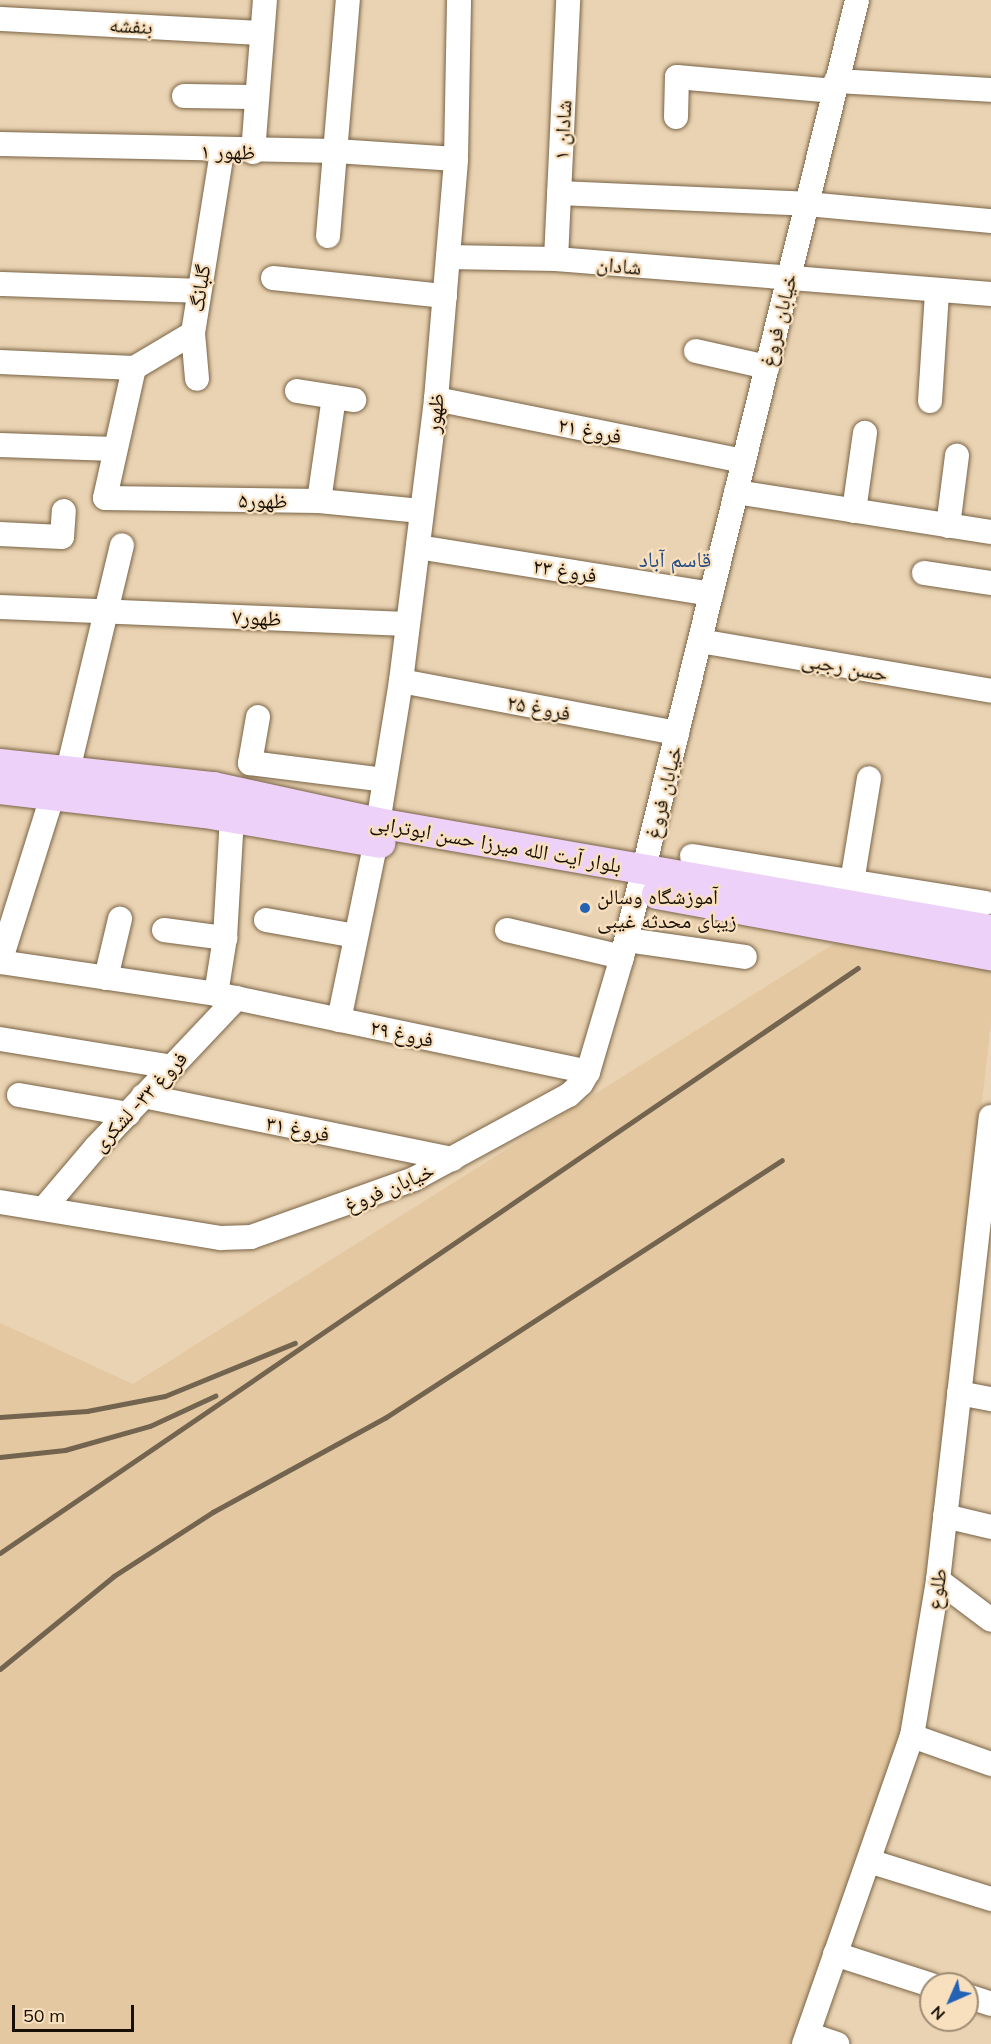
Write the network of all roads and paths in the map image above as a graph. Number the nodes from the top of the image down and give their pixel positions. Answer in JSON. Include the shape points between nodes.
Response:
{"nodes":[{"id":1,"x":265,"y":0,"type":"edge"},
{"id":2,"x":348,"y":0,"type":"edge"},
{"id":3,"x":459,"y":0,"type":"edge"},
{"id":4,"x":568,"y":0,"type":"edge"},
{"id":5,"x":856,"y":0,"type":"edge"},
{"id":6,"x":38,"y":10,"type":"edge"},
{"id":7,"x":0,"y":19,"type":"edge"},
{"id":8,"x":262,"y":33,"type":"junction"},
{"id":9,"x":835,"y":86,"type":"junction"},
{"id":10,"x":991,"y":90,"type":"edge"},
{"id":11,"x":184,"y":96,"type":"dead end"},
{"id":12,"x":255,"y":97,"type":"junction"},
{"id":13,"x":676,"y":117,"type":"dead end"},
{"id":14,"x":0,"y":144,"type":"edge"},
{"id":15,"x":336,"y":151,"type":"junction"},
{"id":16,"x":222,"y":152,"type":"junction"},
{"id":17,"x":253,"y":152,"type":"junction"},
{"id":18,"x":456,"y":159,"type":"junction"},
{"id":19,"x":559,"y":193,"type":"junction"},
{"id":20,"x":807,"y":204,"type":"junction"},
{"id":21,"x":991,"y":221,"type":"edge"},
{"id":22,"x":328,"y":236,"type":"dead end"},
{"id":23,"x":448,"y":257,"type":"junction"},
{"id":24,"x":556,"y":260,"type":"junction"},
{"id":25,"x":273,"y":278,"type":"dead end"},
{"id":26,"x":788,"y":279,"type":"junction"},
{"id":27,"x":0,"y":284,"type":"edge"},
{"id":28,"x":198,"y":291,"type":"junction"},
{"id":29,"x":937,"y":293,"type":"junction"},
{"id":30,"x":991,"y":294,"type":"edge"},
{"id":31,"x":445,"y":296,"type":"junction"},
{"id":32,"x":193,"y":333,"type":"junction"},
{"id":33,"x":696,"y":351,"type":"dead end"},
{"id":34,"x":0,"y":362,"type":"edge"},
{"id":35,"x":767,"y":367,"type":"junction"},
{"id":36,"x":134,"y":368,"type":"junction"},
{"id":37,"x":197,"y":379,"type":"dead end"},
{"id":38,"x":297,"y":391,"type":"dead end"},
{"id":39,"x":436,"y":399,"type":"junction"},
{"id":40,"x":930,"y":401,"type":"dead end"},
{"id":41,"x":865,"y":433,"type":"dead end"},
{"id":42,"x":0,"y":445,"type":"edge"},
{"id":43,"x":114,"y":449,"type":"junction"},
{"id":44,"x":957,"y":456,"type":"dead end"},
{"id":45,"x":744,"y":461,"type":"junction"},
{"id":46,"x":736,"y":492,"type":"junction"},
{"id":47,"x":319,"y":501,"type":"junction"},
{"id":48,"x":64,"y":511,"type":"dead end"},
{"id":49,"x":421,"y":511,"type":"junction"},
{"id":50,"x":854,"y":511,"type":"junction"},
{"id":51,"x":948,"y":526,"type":"junction"},
{"id":52,"x":991,"y":532,"type":"edge"},
{"id":53,"x":0,"y":534,"type":"edge"},
{"id":54,"x":122,"y":545,"type":"dead end"},
{"id":55,"x":418,"y":547,"type":"junction"},
{"id":56,"x":924,"y":573,"type":"dead end"},
{"id":57,"x":991,"y":582,"type":"edge"},
{"id":58,"x":711,"y":594,"type":"junction"},
{"id":59,"x":0,"y":607,"type":"edge"},
{"id":60,"x":106,"y":610,"type":"junction"},
{"id":61,"x":407,"y":624,"type":"junction"},
{"id":62,"x":700,"y":641,"type":"junction"},
{"id":63,"x":401,"y":681,"type":"junction"},
{"id":64,"x":991,"y":691,"type":"edge"},
{"id":65,"x":258,"y":717,"type":"dead end"},
{"id":66,"x":677,"y":733,"type":"junction"},
{"id":67,"x":0,"y":765,"type":"edge"},
{"id":68,"x":868,"y":778,"type":"dead end"},
{"id":69,"x":384,"y":780,"type":"junction"},
{"id":70,"x":60,"y":782,"type":"junction"},
{"id":71,"x":0,"y":789,"type":"edge"},
{"id":72,"x":232,"y":818,"type":"junction"},
{"id":73,"x":377,"y":832,"type":"junction"},
{"id":74,"x":692,"y":856,"type":"dead end"},
{"id":75,"x":741,"y":876,"type":"junction"},
{"id":76,"x":641,"y":880,"type":"junction"},
{"id":77,"x":852,"y":882,"type":"junction"},
{"id":78,"x":935,"y":908,"type":"junction"},
{"id":79,"x":988,"y":916,"type":"edge"},
{"id":80,"x":7,"y":917,"type":"edge"},
{"id":81,"x":120,"y":919,"type":"dead end"},
{"id":82,"x":266,"y":920,"type":"dead end"},
{"id":83,"x":164,"y":930,"type":"dead end"},
{"id":84,"x":507,"y":930,"type":"dead end"},
{"id":85,"x":356,"y":936,"type":"junction"},
{"id":86,"x":225,"y":938,"type":"junction"},
{"id":87,"x":625,"y":948,"type":"junction"},
{"id":88,"x":991,"y":955,"type":"edge"},
{"id":89,"x":745,"y":957,"type":"dead end"},
{"id":90,"x":0,"y":962,"type":"edge"},
{"id":91,"x":106,"y":978,"type":"junction"},
{"id":92,"x":226,"y":996,"type":"junction"},
{"id":93,"x":339,"y":1020,"type":"junction"},
{"id":94,"x":0,"y":1039,"type":"edge"},
{"id":95,"x":172,"y":1067,"type":"junction"},
{"id":96,"x":588,"y":1072,"type":"junction"},
{"id":97,"x":19,"y":1095,"type":"dead end"},
{"id":98,"x":135,"y":1105,"type":"junction"},
{"id":99,"x":991,"y":1117,"type":"edge"},
{"id":100,"x":453,"y":1159,"type":"junction"},
{"id":101,"x":988,"y":1174,"type":"edge"},
{"id":102,"x":0,"y":1202,"type":"edge"},
{"id":103,"x":45,"y":1207,"type":"junction"},
{"id":104,"x":985,"y":1232,"type":"edge"},
{"id":105,"x":959,"y":1393,"type":"junction"},
{"id":106,"x":991,"y":1399,"type":"edge"},
{"id":107,"x":945,"y":1516,"type":"junction"},
{"id":108,"x":991,"y":1527,"type":"edge"},
{"id":109,"x":938,"y":1580,"type":"junction"},
{"id":110,"x":991,"y":1620,"type":"edge"},
{"id":111,"x":912,"y":1736,"type":"junction"},
{"id":112,"x":991,"y":1764,"type":"edge"},
{"id":113,"x":869,"y":1861,"type":"junction"},
{"id":114,"x":991,"y":1899,"type":"edge"},
{"id":115,"x":835,"y":1954,"type":"junction"},
{"id":116,"x":919,"y":1980,"type":"edge"},
{"id":117,"x":806,"y":2039,"type":"edge"},
{"id":118,"x":837,"y":2044,"type":"edge"}],
"edges":[{"from":1,"to":8,"type":"street"},
{"from":2,"to":15,"type":"street"},
{"from":3,"to":18,"type":"street","name":"ظهور"},
{"from":4,"to":19,"type":"street","name":"شادان ۱"},
{"from":5,"to":9,"type":"street","name":"خیابان فروغ"},
{"from":6,"to":7,"type":"street","name":"بنفشه"},
{"from":6,"to":8,"type":"street","name":"بنفشه"},
{"from":8,"to":12,"type":"street"},
{"from":9,"to":10,"type":"street"},
{"from":9,"to":13,"type":"street","via":[[677,77]]},
{"from":9,"to":20,"type":"street","name":"خیابان فروغ"},
{"from":11,"to":12,"type":"street"},
{"from":12,"to":17,"type":"street"},
{"from":14,"to":16,"type":"street","name":"ظهور ۱"},
{"from":15,"to":17,"type":"street","name":"ظهور ۱"},
{"from":15,"to":18,"type":"street","name":"ظهور ۱"},
{"from":15,"to":22,"type":"street"},
{"from":16,"to":17,"type":"street","name":"ظهور ۱"},
{"from":16,"to":28,"type":"street","name":"گلبانگ"},
{"from":18,"to":23,"type":"street","name":"ظهور"},
{"from":19,"to":20,"type":"street"},
{"from":19,"to":24,"type":"street","name":"شادان ۱"},
{"from":20,"to":21,"type":"street"},
{"from":20,"to":26,"type":"street","name":"خیابان فروغ"},
{"from":23,"to":24,"type":"street","name":"شادان"},
{"from":23,"to":31,"type":"street","name":"ظهور"},
{"from":24,"to":26,"type":"street","name":"شادان"},
{"from":25,"to":31,"type":"street"},
{"from":26,"to":29,"type":"street","name":"شادان"},
{"from":26,"to":35,"type":"street","name":"خیابان فروغ"},
{"from":27,"to":28,"type":"street"},
{"from":28,"to":32,"type":"street","name":"گلبانگ"},
{"from":29,"to":30,"type":"street","name":"شادان"},
{"from":29,"to":40,"type":"street"},
{"from":31,"to":39,"type":"street","name":"ظهور"},
{"from":32,"to":36,"type":"street","name":"گلبانگ"},
{"from":32,"to":37,"type":"street"},
{"from":33,"to":35,"type":"street"},
{"from":34,"to":36,"type":"street"},
{"from":35,"to":45,"type":"street","name":"خیابان فروغ"},
{"from":36,"to":43,"type":"street"},
{"from":38,"to":47,"type":"street","via":[[344,398]]},
{"from":39,"to":45,"type":"street","name":"فروغ ۲۱"},
{"from":39,"to":49,"type":"street","name":"ظهور"},
{"from":41,"to":50,"type":"street"},
{"from":42,"to":43,"type":"street"},
{"from":43,"to":47,"type":"street","name":"ظهور۵","via":[[105,498]]},
{"from":44,"to":51,"type":"street"},
{"from":45,"to":46,"type":"street","name":"خیابان فروغ"},
{"from":46,"to":50,"type":"street"},
{"from":46,"to":58,"type":"street","name":"خیابان فروغ"},
{"from":47,"to":49,"type":"street","name":"ظهور۵"},
{"from":48,"to":53,"type":"street","via":[[62,537]]},
{"from":49,"to":55,"type":"street","name":"ظهور"},
{"from":50,"to":51,"type":"street"},
{"from":51,"to":52,"type":"street"},
{"from":54,"to":60,"type":"street"},
{"from":55,"to":58,"type":"street","name":"فروغ ۲۳"},
{"from":55,"to":61,"type":"street","name":"ظهور"},
{"from":56,"to":57,"type":"street"},
{"from":58,"to":62,"type":"street","name":"خیابان فروغ"},
{"from":59,"to":60,"type":"street","name":"ظهور۷"},
{"from":60,"to":61,"type":"street","name":"ظهور۷"},
{"from":60,"to":70,"type":"street"},
{"from":61,"to":63,"type":"street","name":"ظهور"},
{"from":62,"to":64,"type":"street","name":"حسن رجبی"},
{"from":62,"to":66,"type":"street","name":"خیابان فروغ"},
{"from":63,"to":66,"type":"street","name":"فروغ ۲۵"},
{"from":63,"to":69,"type":"street","name":"ظهور"},
{"from":65,"to":69,"type":"street","via":[[250,763]]},
{"from":66,"to":76,"type":"street","name":"خیابان فروغ"},
{"from":67,"to":70,"type":"main road","name":"بلوار آیت الله میرزا حسن ابوترابی"},
{"from":68,"to":77,"type":"street"},
{"from":69,"to":73,"type":"street","name":"ظهور"},
{"from":70,"to":71,"type":"main road","name":"بلوار آیت الله میرزا حسن ابوترابی"},
{"from":70,"to":72,"type":"main road","name":"بلوار آیت الله میرزا حسن ابوترابی"},
{"from":70,"to":73,"type":"main road","name":"بلوار آیت الله میرزا حسن ابوترابی","via":[[213,787]]},
{"from":70,"to":80,"type":"street"},
{"from":72,"to":73,"type":"main road","name":"بلوار آیت الله میرزا حسن ابوترابی"},
{"from":72,"to":86,"type":"street"},
{"from":73,"to":76,"type":"main road","name":"بلوار آیت الله میرزا حسن ابوترابی"},
{"from":73,"to":85,"type":"street","name":"ظهور"},
{"from":74,"to":75,"type":"street"},
{"from":75,"to":76,"type":"main road","name":"بلوار آیت الله میرزا حسن ابوترابی"},
{"from":75,"to":77,"type":"street"},
{"from":75,"to":78,"type":"main road","name":"بلوار آیت الله میرزا حسن ابوترابی"},
{"from":76,"to":87,"type":"street","name":"خیابان فروغ"},
{"from":76,"to":88,"type":"main road","name":"بلوار آیت الله میرزا حسن ابوترابی"},
{"from":77,"to":78,"type":"street"},
{"from":78,"to":79,"type":"main road","name":"بلوار آیت الله میرزا حسن ابوترابی"},
{"from":80,"to":90,"type":"street"},
{"from":81,"to":91,"type":"street"},
{"from":82,"to":85,"type":"street"},
{"from":83,"to":86,"type":"street"},
{"from":84,"to":87,"type":"street"},
{"from":85,"to":93,"type":"street","name":"ظهور"},
{"from":86,"to":92,"type":"street"},
{"from":87,"to":89,"type":"street"},
{"from":87,"to":96,"type":"street","name":"خیابان فروغ"},
{"from":90,"to":91,"type":"street","name":"فروغ ۲۹"},
{"from":91,"to":92,"type":"street","name":"فروغ ۲۹"},
{"from":92,"to":93,"type":"street","name":"فروغ ۲۹"},
{"from":92,"to":95,"type":"street","name":"فروغ ۳۳- لشکری"},
{"from":93,"to":96,"type":"street","name":"فروغ ۲۹"},
{"from":94,"to":95,"type":"street"},
{"from":95,"to":98,"type":"street","name":"فروغ ۳۳- لشکری"},
{"from":96,"to":100,"type":"street","name":"خیابان فروغ","via":[[569,1095]]},
{"from":97,"to":98,"type":"street","name":"فروغ ۳۱"},
{"from":98,"to":100,"type":"street","name":"فروغ ۳۱"},
{"from":98,"to":103,"type":"street","name":"فروغ ۳۳- لشکری"},
{"from":99,"to":101,"type":"street","name":"طلوع"},
{"from":100,"to":103,"type":"street","name":"خیابان فروغ","via":[[361,1201],[251,1237],[221,1238]]},
{"from":101,"to":104,"type":"street","name":"طلوع"},
{"from":102,"to":103,"type":"street","name":"خیابان فروغ"},
{"from":104,"to":105,"type":"street","name":"طلوع"},
{"from":105,"to":106,"type":"street"},
{"from":105,"to":107,"type":"street","name":"طلوع"},
{"from":107,"to":108,"type":"street"},
{"from":107,"to":109,"type":"street","name":"طلوع"},
{"from":109,"to":110,"type":"street"},
{"from":109,"to":111,"type":"street","name":"طلوع"},
{"from":111,"to":112,"type":"street"},
{"from":111,"to":113,"type":"street","name":"طلوع"},
{"from":113,"to":114,"type":"street"},
{"from":113,"to":115,"type":"street","name":"طلوع"},
{"from":115,"to":116,"type":"street"},
{"from":115,"to":117,"type":"street","name":"طلوع"},
{"from":117,"to":118,"type":"street"}]}
